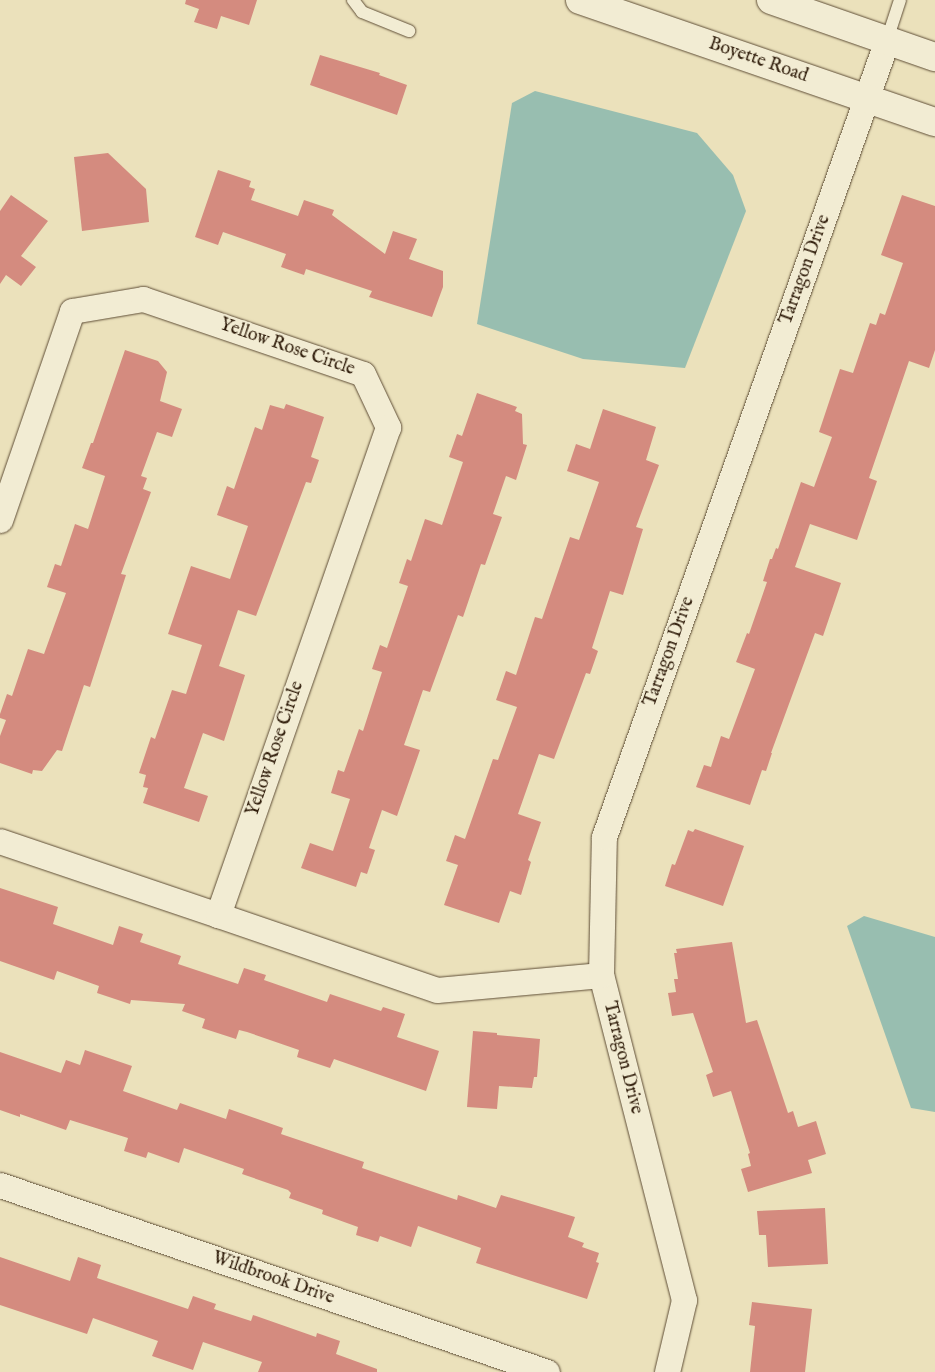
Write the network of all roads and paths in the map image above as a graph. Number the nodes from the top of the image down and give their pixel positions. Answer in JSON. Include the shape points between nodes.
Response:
{"nodes":[{"id":1,"x":353,"y":0,"type":"edge"},
{"id":2,"x":580,"y":0,"type":"edge"},
{"id":3,"x":771,"y":0,"type":"edge"},
{"id":4,"x":900,"y":0,"type":"edge"},
{"id":5,"x":410,"y":31,"type":"dead end"},
{"id":6,"x":887,"y":40,"type":"junction"},
{"id":7,"x":935,"y":56,"type":"edge"},
{"id":8,"x":867,"y":99,"type":"junction"},
{"id":9,"x":935,"y":122,"type":"edge"},
{"id":10,"x":0,"y":520,"type":"edge"},
{"id":11,"x":0,"y":841,"type":"edge"},
{"id":12,"x":218,"y":915,"type":"junction"},
{"id":13,"x":601,"y":975,"type":"junction"},
{"id":14,"x":0,"y":1185,"type":"edge"},
{"id":15,"x":547,"y":1372,"type":"edge"},
{"id":16,"x":667,"y":1372,"type":"edge"}],
"edges":[{"from":1,"to":5,"type":"lane","via":[[362,12]]},
{"from":2,"to":8,"type":"main road","name":"Boyette Road"},
{"from":3,"to":6,"type":"main road"},
{"from":4,"to":6,"type":"lane"},
{"from":6,"to":7,"type":"main road"},
{"from":6,"to":8,"type":"street","name":"Tarragon Drive"},
{"from":8,"to":9,"type":"main road","name":"Boyette Road"},
{"from":8,"to":13,"type":"street","name":"Tarragon Drive","via":[[604,837]]},
{"from":10,"to":12,"type":"street","name":"Yellow Rose Circle","via":[[72,310],[143,299],[362,374],[388,427]]},
{"from":11,"to":12,"type":"street"},
{"from":12,"to":13,"type":"street","via":[[437,990]]},
{"from":13,"to":16,"type":"street","name":"Tarragon Drive","via":[[684,1300]]},
{"from":14,"to":15,"type":"street","name":"Wildbrook Drive"}]}
